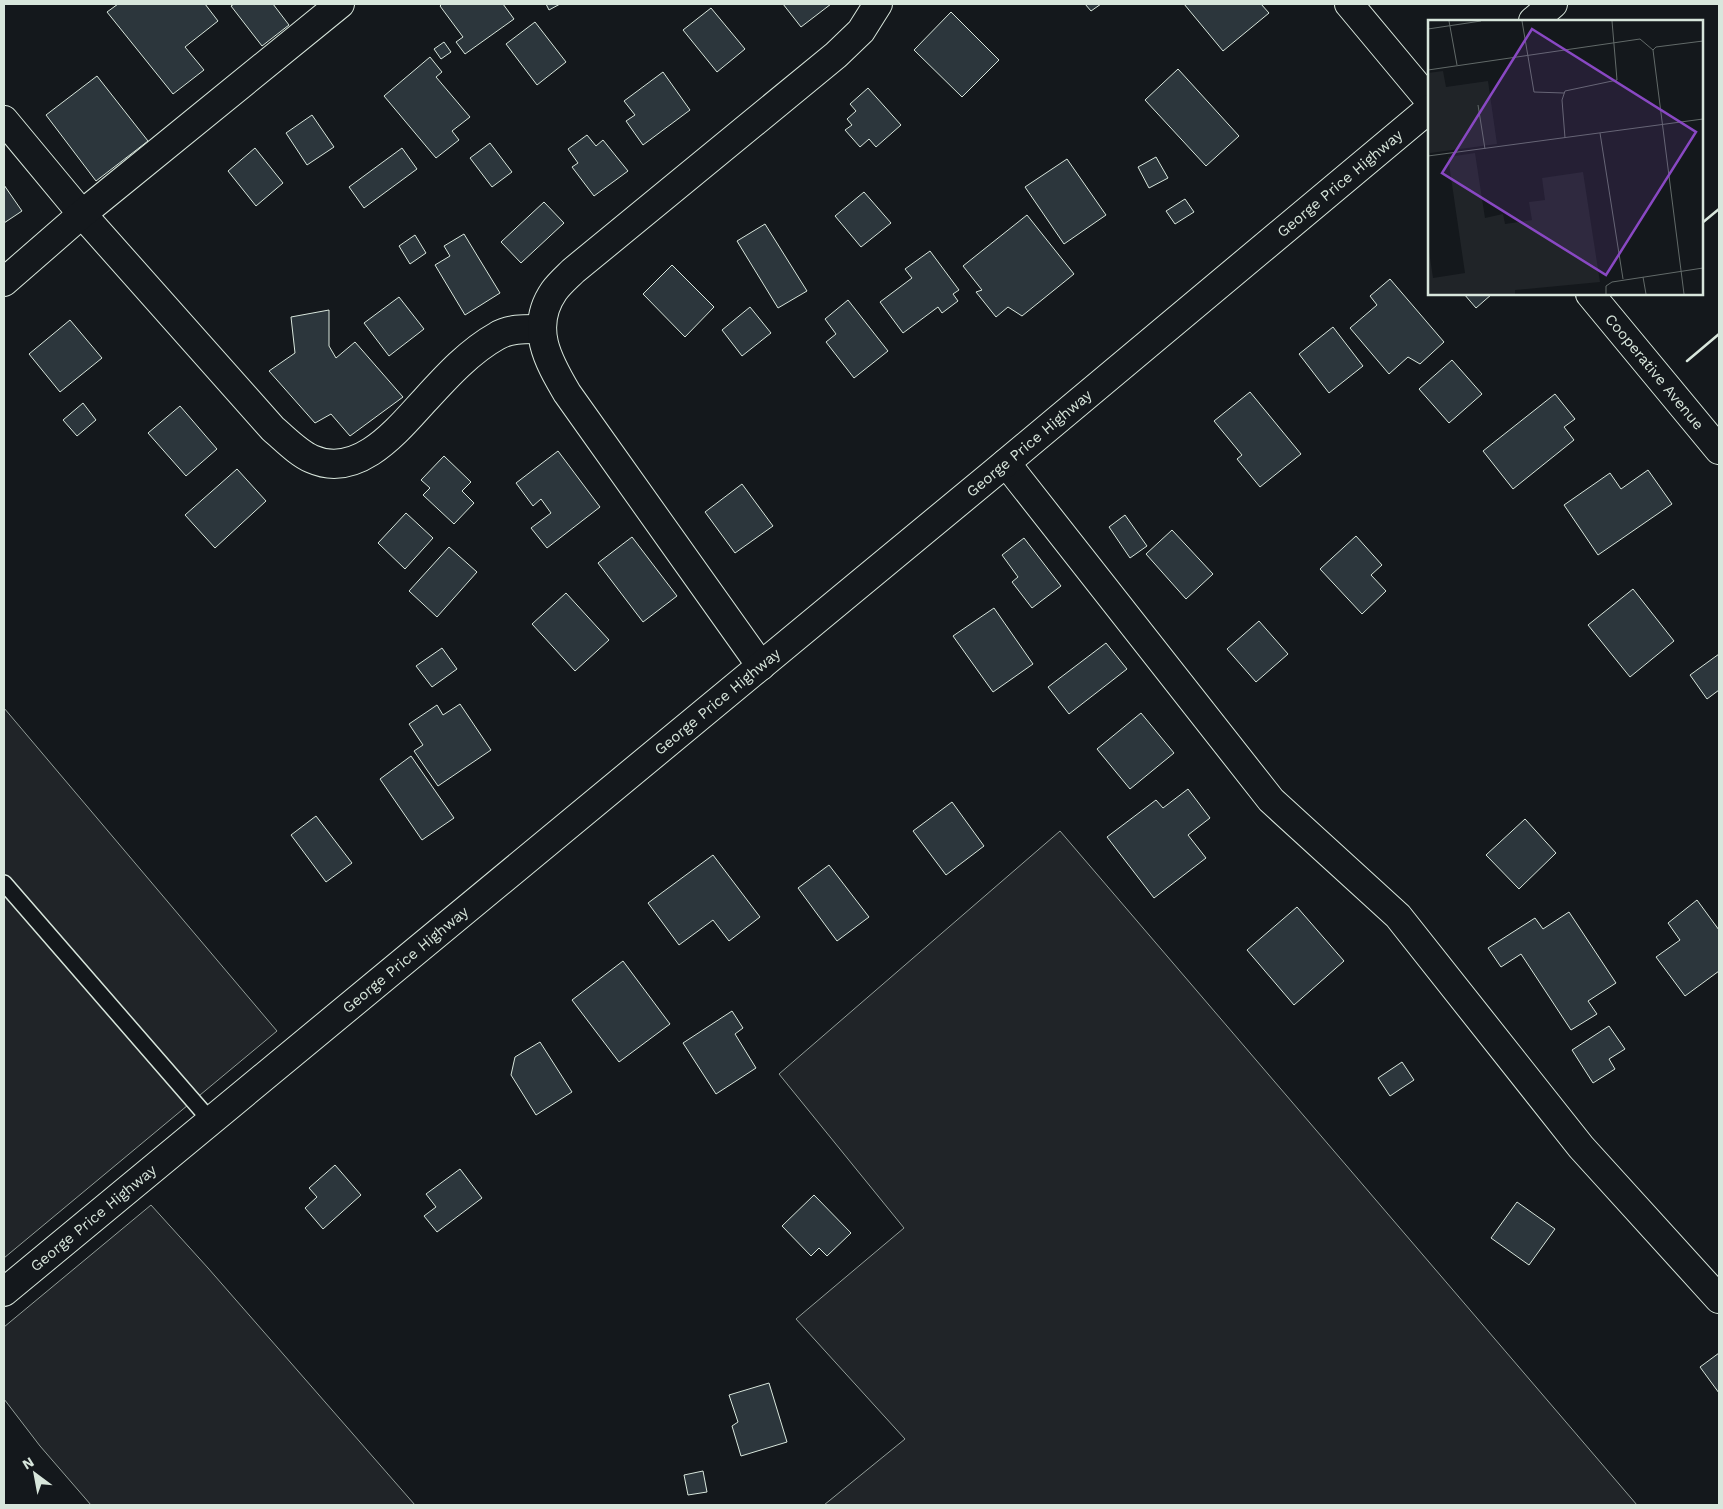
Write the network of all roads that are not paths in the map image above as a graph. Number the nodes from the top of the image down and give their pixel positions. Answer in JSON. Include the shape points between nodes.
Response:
{"nodes":[{"id":1,"x":340,"y":4,"type":"edge"},
{"id":2,"x":878,"y":4,"type":"edge"},
{"id":3,"x":1349,"y":4,"type":"edge"},
{"id":4,"x":1553,"y":4,"type":"edge"},
{"id":5,"x":1534,"y":20,"type":"edge"},
{"id":6,"x":1428,"y":99,"type":"edge"},
{"id":7,"x":1428,"y":110,"type":"edge"},
{"id":8,"x":4,"y":120,"type":"edge"},
{"id":9,"x":82,"y":214,"type":"junction"},
{"id":10,"x":4,"y":282,"type":"edge"},
{"id":11,"x":1591,"y":295,"type":"edge"},
{"id":12,"x":542,"y":329,"type":"junction"},
{"id":13,"x":1719,"y":450,"type":"edge"},
{"id":14,"x":1006,"y":463,"type":"junction"},
{"id":15,"x":761,"y":666,"type":"junction"},
{"id":16,"x":4,"y":883,"type":"edge"},
{"id":17,"x":210,"y":1120,"type":"junction"},
{"id":18,"x":4,"y":1292,"type":"edge"},
{"id":19,"x":1719,"y":1298,"type":"edge"}],
"edges":[{"from":1,"to":9,"type":"main road"},
{"from":2,"to":12,"type":"main road","via":[[861,31],[836,55],[573,271],[554,291],[545,310]]},
{"from":3,"to":6,"type":"main road"},
{"from":4,"to":5,"type":"main road"},
{"from":7,"to":14,"type":"main road","name":"George Price Highway"},
{"from":8,"to":9,"type":"main road"},
{"from":9,"to":10,"type":"main road"},
{"from":9,"to":12,"type":"main road","via":[[273,429],[313,460],[334,464],[348,462],[377,448],[476,350],[499,334],[520,329]]},
{"from":11,"to":13,"type":"main road","name":"Cooperative Avenue"},
{"from":12,"to":15,"type":"main road","via":[[544,350],[567,393]]},
{"from":14,"to":15,"type":"main road","name":"George Price Highway"},
{"from":14,"to":19,"type":"main road","via":[[1271,800],[1398,916],[1581,1148]]},
{"from":15,"to":17,"type":"main road","name":"George Price Highway"},
{"from":16,"to":17,"type":"lane"},
{"from":17,"to":18,"type":"main road","name":"George Price Highway"}]}
